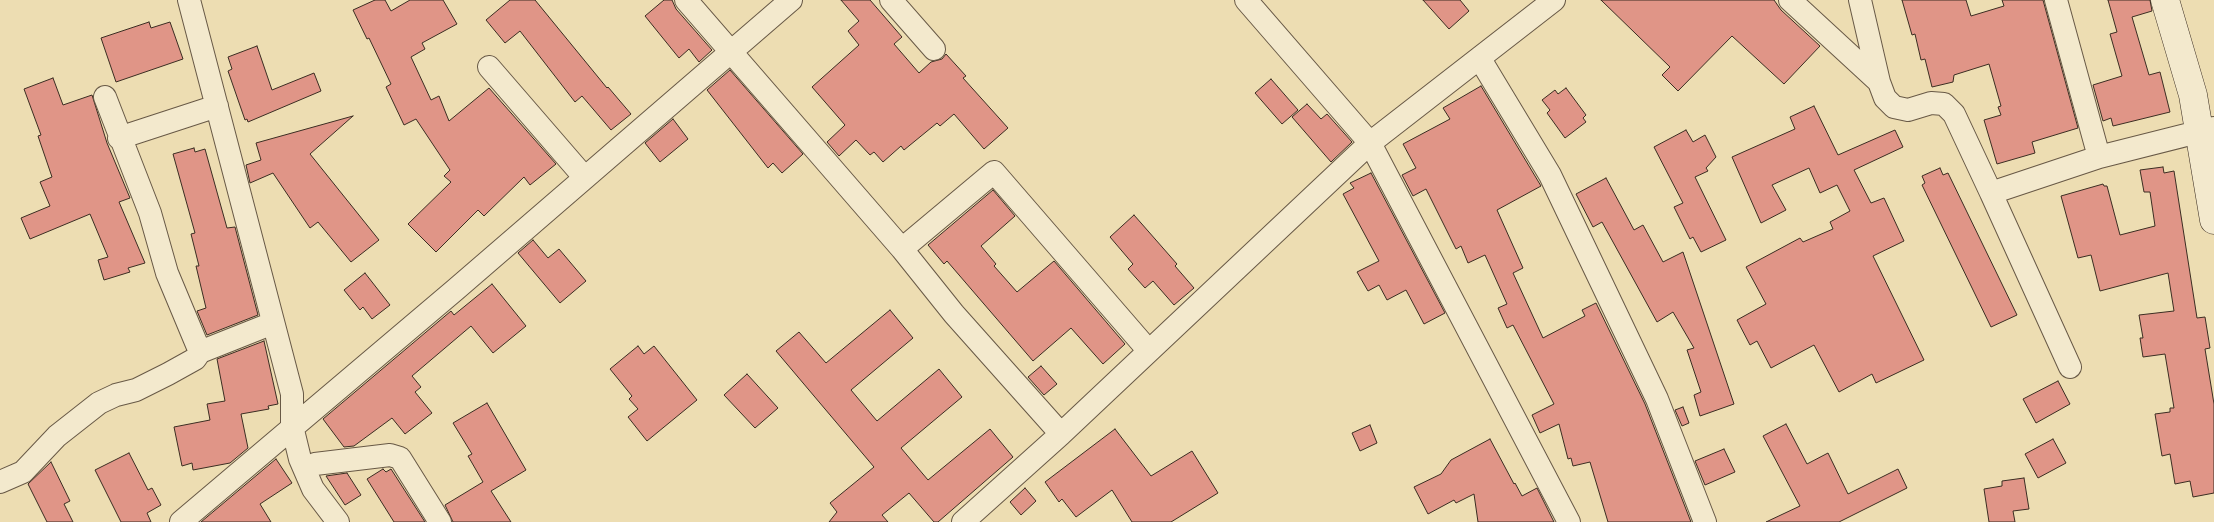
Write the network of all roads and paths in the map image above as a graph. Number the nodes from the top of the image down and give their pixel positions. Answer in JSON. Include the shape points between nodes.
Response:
{"nodes":[{"id":1,"x":189,"y":0,"type":"edge"},
{"id":2,"x":686,"y":0,"type":"edge"},
{"id":3,"x":891,"y":0,"type":"edge"},
{"id":4,"x":1246,"y":0,"type":"edge"},
{"id":5,"x":1554,"y":0,"type":"edge"},
{"id":6,"x":1790,"y":0,"type":"edge"},
{"id":7,"x":1860,"y":0,"type":"edge"},
{"id":8,"x":2056,"y":0,"type":"edge"},
{"id":9,"x":2165,"y":0,"type":"edge"},
{"id":10,"x":779,"y":4,"type":"edge"},
{"id":11,"x":934,"y":49,"type":"dead end"},
{"id":12,"x":732,"y":51,"type":"junction"},
{"id":13,"x":1480,"y":59,"type":"junction"},
{"id":14,"x":489,"y":67,"type":"dead end"},
{"id":15,"x":1879,"y":82,"type":"junction"},
{"id":16,"x":104,"y":97,"type":"dead end"},
{"id":17,"x":216,"y":106,"type":"junction"},
{"id":18,"x":2206,"y":130,"type":"edge"},
{"id":19,"x":119,"y":138,"type":"junction"},
{"id":20,"x":1370,"y":143,"type":"junction"},
{"id":21,"x":2099,"y":157,"type":"junction"},
{"id":22,"x":585,"y":178,"type":"junction"},
{"id":23,"x":1991,"y":193,"type":"junction"},
{"id":24,"x":2214,"y":220,"type":"edge"},
{"id":25,"x":902,"y":249,"type":"junction"},
{"id":26,"x":273,"y":323,"type":"junction"},
{"id":27,"x":1148,"y":350,"type":"junction"},
{"id":28,"x":200,"y":352,"type":"junction"},
{"id":29,"x":2070,"y":367,"type":"dead end"},
{"id":30,"x":292,"y":426,"type":"junction"},
{"id":31,"x":1061,"y":434,"type":"junction"},
{"id":32,"x":305,"y":469,"type":"junction"},
{"id":33,"x":0,"y":482,"type":"edge"},
{"id":34,"x":181,"y":522,"type":"edge"},
{"id":35,"x":338,"y":522,"type":"edge"},
{"id":36,"x":440,"y":522,"type":"edge"},
{"id":37,"x":963,"y":522,"type":"edge"},
{"id":38,"x":1569,"y":522,"type":"edge"},
{"id":39,"x":1705,"y":522,"type":"edge"}],
"edges":[{"from":1,"to":17,"type":"street"},
{"from":2,"to":12,"type":"street"},
{"from":3,"to":11,"type":"street"},
{"from":4,"to":20,"type":"street"},
{"from":5,"to":13,"type":"street"},
{"from":6,"to":15,"type":"street"},
{"from":7,"to":15,"type":"street"},
{"from":8,"to":21,"type":"street"},
{"from":9,"to":18,"type":"street"},
{"from":10,"to":12,"type":"street"},
{"from":12,"to":22,"type":"street"},
{"from":12,"to":25,"type":"street"},
{"from":13,"to":20,"type":"street"},
{"from":13,"to":39,"type":"street","via":[[1550,175],[1657,399]]},
{"from":14,"to":22,"type":"street"},
{"from":15,"to":23,"type":"street","via":[[1885,98],[1894,107],[1908,110],[1932,103],[1944,104],[1954,114]]},
{"from":16,"to":19,"type":"street"},
{"from":17,"to":19,"type":"street"},
{"from":17,"to":26,"type":"street"},
{"from":18,"to":21,"type":"street"},
{"from":18,"to":24,"type":"street"},
{"from":19,"to":28,"type":"street","via":[[150,213],[167,272]]},
{"from":20,"to":27,"type":"street"},
{"from":20,"to":38,"type":"street"},
{"from":21,"to":23,"type":"street"},
{"from":22,"to":30,"type":"street"},
{"from":23,"to":29,"type":"street"},
{"from":25,"to":27,"type":"street","via":[[994,172]]},
{"from":25,"to":31,"type":"street","via":[[954,314]]},
{"from":26,"to":28,"type":"street"},
{"from":26,"to":30,"type":"street","via":[[292,394]]},
{"from":27,"to":31,"type":"street"},
{"from":28,"to":33,"type":"street","via":[[196,359],[168,374],[99,403],[57,436],[23,472]]},
{"from":30,"to":32,"type":"street"},
{"from":30,"to":34,"type":"street"},
{"from":31,"to":37,"type":"street"},
{"from":32,"to":35,"type":"street","via":[[313,488]]},
{"from":32,"to":36,"type":"street","via":[[315,464],[382,456],[400,458]]}]}
